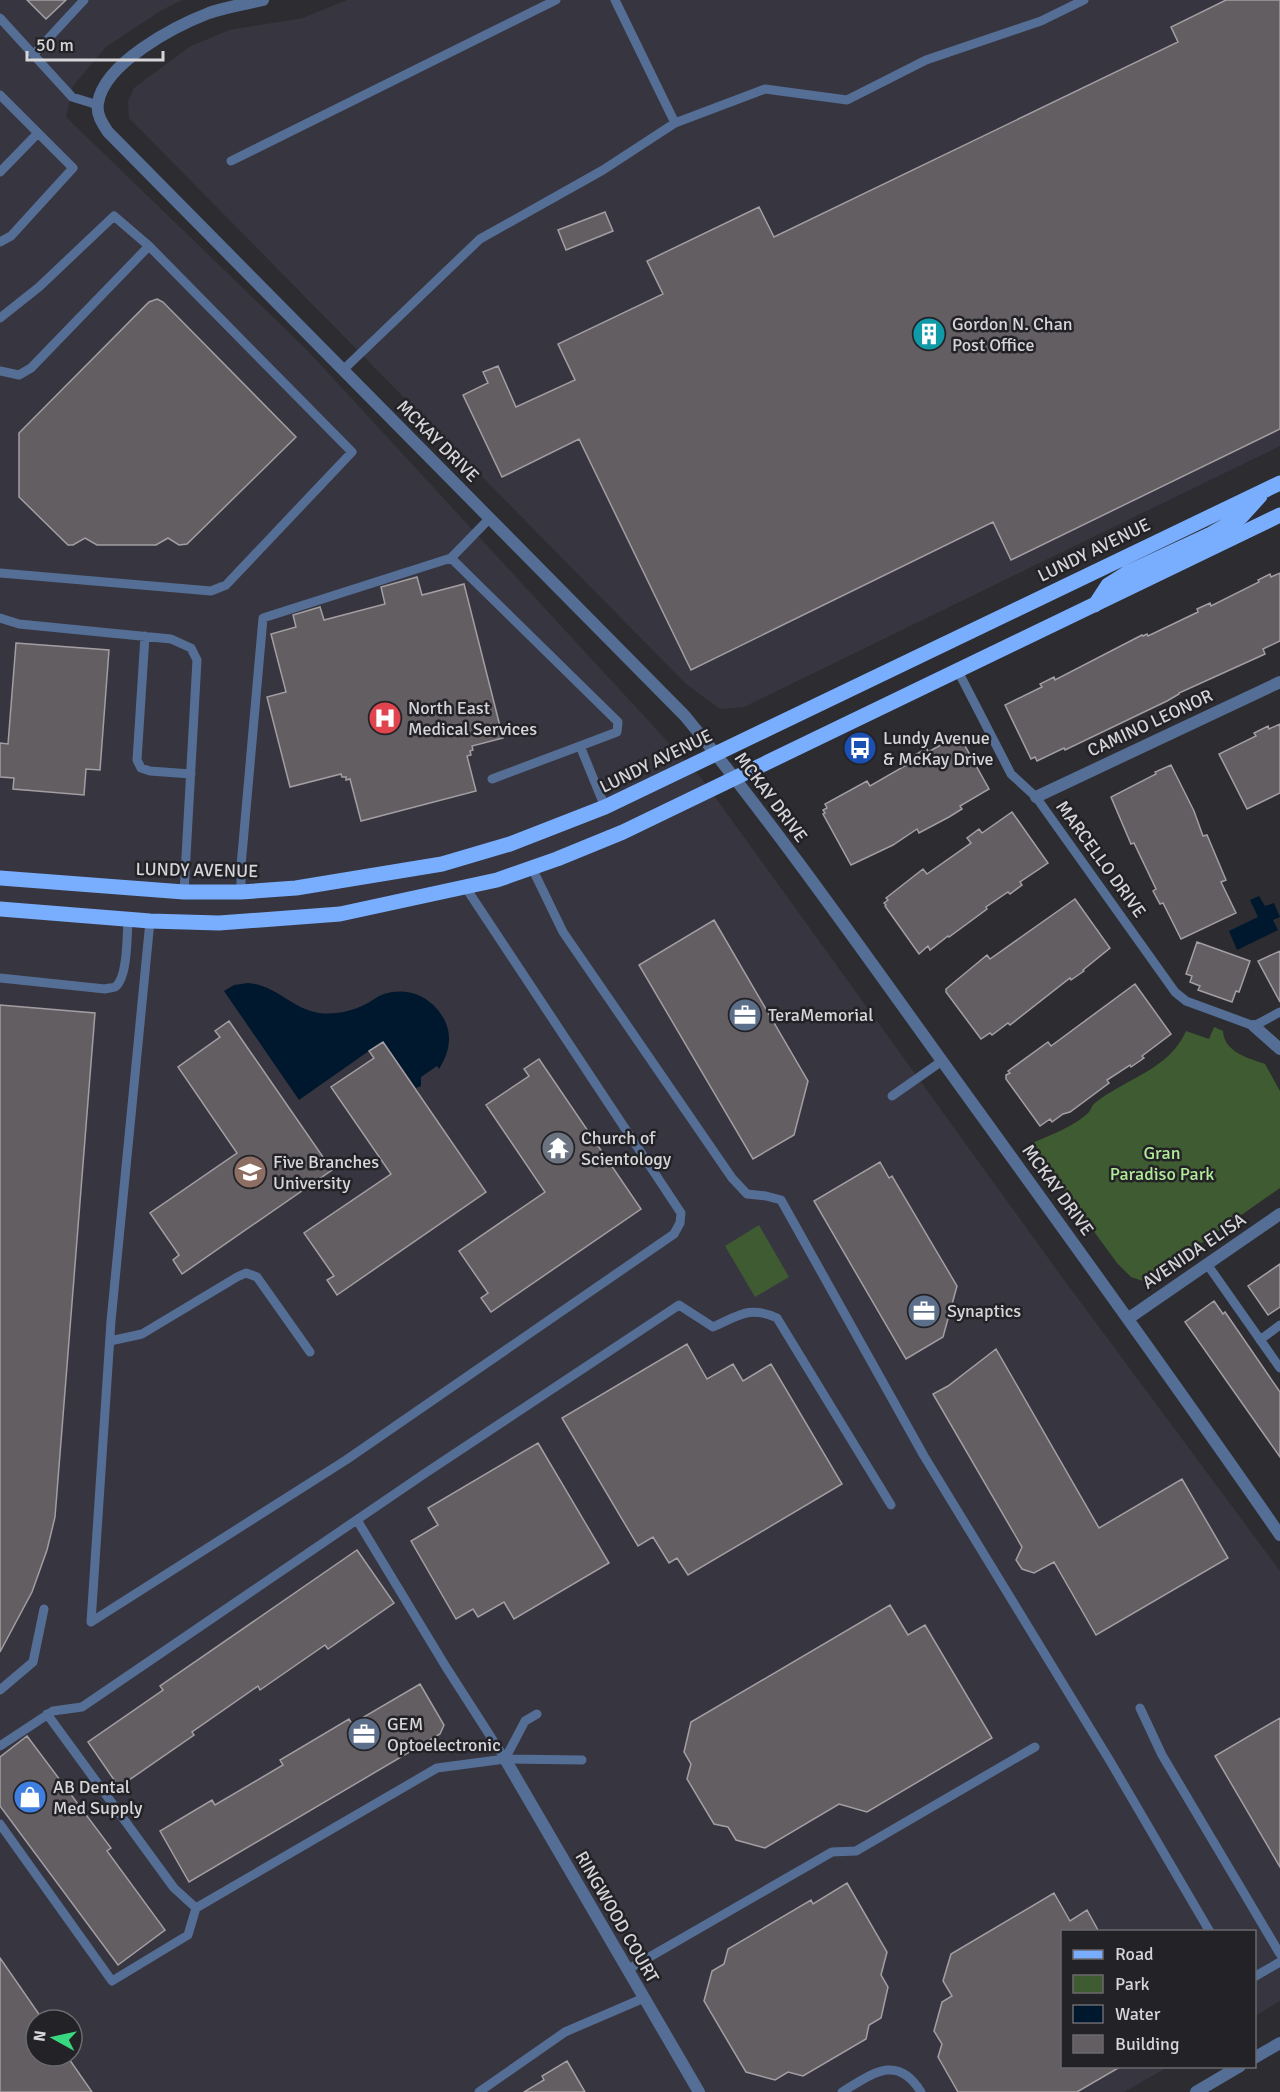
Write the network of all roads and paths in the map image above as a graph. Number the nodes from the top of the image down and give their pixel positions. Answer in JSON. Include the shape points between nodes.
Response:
{"nodes":[{"id":1,"x":84,"y":0,"type":"edge"},
{"id":2,"x":263,"y":0,"type":"edge"},
{"id":3,"x":556,"y":0,"type":"edge"},
{"id":4,"x":615,"y":0,"type":"edge"},
{"id":5,"x":1084,"y":0,"type":"edge"},
{"id":6,"x":0,"y":18,"type":"edge"},
{"id":7,"x":34,"y":54,"type":"junction"},
{"id":8,"x":0,"y":95,"type":"edge"},
{"id":9,"x":98,"y":105,"type":"junction"},
{"id":10,"x":675,"y":123,"type":"junction"},
{"id":11,"x":38,"y":133,"type":"junction"},
{"id":12,"x":231,"y":161,"type":"dead end"},
{"id":13,"x":0,"y":172,"type":"edge"},
{"id":14,"x":0,"y":242,"type":"edge"},
{"id":15,"x":149,"y":246,"type":"junction"},
{"id":16,"x":0,"y":318,"type":"edge"},
{"id":17,"x":344,"y":370,"type":"junction"},
{"id":18,"x":0,"y":371,"type":"edge"},
{"id":19,"x":1280,"y":483,"type":"edge"},
{"id":20,"x":1263,"y":491,"type":"junction"},
{"id":21,"x":1280,"y":515,"type":"edge"},
{"id":22,"x":490,"y":519,"type":"junction"},
{"id":23,"x":451,"y":558,"type":"junction"},
{"id":24,"x":0,"y":573,"type":"edge"},
{"id":25,"x":1095,"y":605,"type":"junction"},
{"id":26,"x":0,"y":618,"type":"edge"},
{"id":27,"x":145,"y":636,"type":"junction"},
{"id":28,"x":958,"y":671,"type":"junction"},
{"id":29,"x":1280,"y":682,"type":"edge"},
{"id":30,"x":580,"y":746,"type":"junction"},
{"id":31,"x":716,"y":753,"type":"junction"},
{"id":32,"x":191,"y":774,"type":"junction"},
{"id":33,"x":735,"y":778,"type":"junction"},
{"id":34,"x":492,"y":779,"type":"dead end"},
{"id":35,"x":1036,"y":796,"type":"junction"},
{"id":36,"x":605,"y":807,"type":"junction"},
{"id":37,"x":532,"y":868,"type":"junction"},
{"id":38,"x":0,"y":879,"type":"edge"},
{"id":39,"x":466,"y":888,"type":"junction"},
{"id":40,"x":184,"y":892,"type":"junction"},
{"id":41,"x":241,"y":892,"type":"junction"},
{"id":42,"x":0,"y":909,"type":"edge"},
{"id":43,"x":128,"y":919,"type":"junction"},
{"id":44,"x":150,"y":921,"type":"junction"},
{"id":45,"x":0,"y":978,"type":"edge"},
{"id":46,"x":1280,"y":1012,"type":"edge"},
{"id":47,"x":1254,"y":1026,"type":"junction"},
{"id":48,"x":1280,"y":1049,"type":"edge"},
{"id":49,"x":942,"y":1060,"type":"junction"},
{"id":50,"x":892,"y":1096,"type":"dead end"},
{"id":51,"x":1280,"y":1214,"type":"edge"},
{"id":52,"x":1207,"y":1264,"type":"junction"},
{"id":53,"x":1129,"y":1318,"type":"junction"},
{"id":54,"x":1280,"y":1325,"type":"edge"},
{"id":55,"x":1260,"y":1340,"type":"junction"},
{"id":56,"x":110,"y":1341,"type":"junction"},
{"id":57,"x":310,"y":1352,"type":"dead end"},
{"id":58,"x":1280,"y":1368,"type":"edge"},
{"id":59,"x":891,"y":1505,"type":"dead end"},
{"id":60,"x":357,"y":1520,"type":"junction"},
{"id":61,"x":1280,"y":1535,"type":"edge"},
{"id":62,"x":44,"y":1609,"type":"dead end"},
{"id":63,"x":0,"y":1690,"type":"edge"},
{"id":64,"x":1140,"y":1708,"type":"dead end"},
{"id":65,"x":48,"y":1714,"type":"junction"},
{"id":66,"x":537,"y":1714,"type":"dead end"},
{"id":67,"x":0,"y":1746,"type":"edge"},
{"id":68,"x":1035,"y":1747,"type":"dead end"},
{"id":69,"x":504,"y":1759,"type":"junction"},
{"id":70,"x":582,"y":1760,"type":"dead end"},
{"id":71,"x":0,"y":1824,"type":"edge"},
{"id":72,"x":196,"y":1908,"type":"junction"},
{"id":73,"x":1209,"y":1930,"type":"edge"},
{"id":74,"x":1280,"y":1954,"type":"edge"},
{"id":75,"x":1280,"y":1962,"type":"edge"},
{"id":76,"x":627,"y":1970,"type":"junction"},
{"id":77,"x":1256,"y":1976,"type":"edge"},
{"id":78,"x":644,"y":1998,"type":"junction"},
{"id":79,"x":1280,"y":2043,"type":"edge"},
{"id":80,"x":1256,"y":2057,"type":"edge"},
{"id":81,"x":1238,"y":2068,"type":"edge"},
{"id":82,"x":479,"y":2092,"type":"edge"},
{"id":83,"x":699,"y":2092,"type":"edge"},
{"id":84,"x":842,"y":2092,"type":"edge"},
{"id":85,"x":921,"y":2092,"type":"edge"},
{"id":86,"x":1196,"y":2092,"type":"edge"}],
"edges":[{"from":1,"to":7,"type":"lane"},
{"from":2,"to":9,"type":"street","via":[[211,13],[174,28],[110,77]]},
{"from":3,"to":12,"type":"lane"},
{"from":4,"to":10,"type":"lane"},
{"from":5,"to":10,"type":"lane","via":[[1041,21],[926,60],[847,100],[765,88]]},
{"from":6,"to":7,"type":"lane"},
{"from":7,"to":9,"type":"lane","via":[[72,97]]},
{"from":8,"to":11,"type":"lane"},
{"from":9,"to":17,"type":"street","name":"MCKAY DRIVE","via":[[108,132]]},
{"from":10,"to":17,"type":"lane","via":[[603,170],[480,239]]},
{"from":11,"to":13,"type":"lane"},
{"from":11,"to":14,"type":"lane","via":[[73,168],[11,236]]},
{"from":15,"to":16,"type":"lane","via":[[114,216]]},
{"from":15,"to":18,"type":"lane","via":[[31,368],[19,375]]},
{"from":15,"to":24,"type":"lane","via":[[352,452],[226,585],[211,591]]},
{"from":17,"to":22,"type":"street","name":"MCKAY DRIVE"},
{"from":19,"to":20,"type":"main road","name":"LUNDY AVENUE"},
{"from":20,"to":25,"type":"main road","via":[[1240,517],[1108,585]]},
{"from":20,"to":31,"type":"main road","name":"LUNDY AVENUE"},
{"from":21,"to":25,"type":"main road"},
{"from":22,"to":23,"type":"lane"},
{"from":22,"to":31,"type":"street","name":"MCKAY DRIVE","via":[[685,716]]},
{"from":23,"to":30,"type":"lane","via":[[618,722],[617,732]]},
{"from":23,"to":41,"type":"lane","via":[[263,618]]},
{"from":25,"to":28,"type":"main road"},
{"from":26,"to":27,"type":"lane","via":[[19,624]]},
{"from":27,"to":32,"type":"lane","via":[[179,641],[191,648],[198,660]]},
{"from":27,"to":32,"type":"lane","via":[[137,760],[141,768],[150,771]]},
{"from":28,"to":33,"type":"main road"},
{"from":28,"to":35,"type":"lane","name":"MARCELLO DRIVE","via":[[1011,774]]},
{"from":29,"to":35,"type":"street","name":"CAMINO LEONOR"},
{"from":30,"to":34,"type":"lane"},
{"from":30,"to":36,"type":"lane"},
{"from":31,"to":33,"type":"street","name":"MCKAY DRIVE"},
{"from":31,"to":36,"type":"main road","name":"LUNDY AVENUE"},
{"from":32,"to":40,"type":"lane"},
{"from":33,"to":37,"type":"main road","via":[[623,832]]},
{"from":33,"to":49,"type":"street","name":"MCKAY DRIVE"},
{"from":35,"to":47,"type":"lane","name":"MARCELLO DRIVE","via":[[1175,992],[1186,1001]]},
{"from":36,"to":41,"type":"main road","name":"LUNDY AVENUE","via":[[510,844],[442,864],[296,888]]},
{"from":37,"to":39,"type":"main road"},
{"from":37,"to":73,"type":"lane","via":[[563,932],[732,1178],[747,1194],[781,1200],[924,1456]]},
{"from":38,"to":40,"type":"main road","name":"LUNDY AVENUE"},
{"from":39,"to":44,"type":"main road","via":[[340,914],[219,923]]},
{"from":39,"to":56,"type":"lane","via":[[681,1213],[674,1234],[346,1460],[91,1622]]},
{"from":40,"to":41,"type":"main road","name":"LUNDY AVENUE"},
{"from":42,"to":43,"type":"main road"},
{"from":43,"to":44,"type":"main road"},
{"from":43,"to":45,"type":"lane","via":[[124,966],[115,987]]},
{"from":44,"to":56,"type":"lane"},
{"from":46,"to":47,"type":"lane"},
{"from":47,"to":48,"type":"street"},
{"from":49,"to":50,"type":"lane"},
{"from":49,"to":53,"type":"street","name":"MCKAY DRIVE"},
{"from":51,"to":52,"type":"street","name":"AVENIDA ELISA"},
{"from":52,"to":53,"type":"street","name":"AVENIDA ELISA"},
{"from":52,"to":55,"type":"lane"},
{"from":53,"to":61,"type":"street","name":"MCKAY DRIVE"},
{"from":54,"to":55,"type":"lane"},
{"from":55,"to":58,"type":"lane"},
{"from":56,"to":57,"type":"lane","via":[[142,1334],[246,1273],[257,1277]]},
{"from":59,"to":60,"type":"lane","via":[[777,1318],[763,1311],[746,1312],[713,1327],[679,1305]]},
{"from":60,"to":65,"type":"lane","via":[[82,1707]]},
{"from":60,"to":69,"type":"lane"},
{"from":62,"to":63,"type":"lane","via":[[33,1662]]},
{"from":64,"to":74,"type":"lane","via":[[1162,1755]]},
{"from":65,"to":67,"type":"lane"},
{"from":65,"to":72,"type":"lane","via":[[174,1888]]},
{"from":66,"to":69,"type":"lane","via":[[525,1721]]},
{"from":68,"to":76,"type":"lane","via":[[856,1851],[832,1852]]},
{"from":69,"to":70,"type":"lane"},
{"from":69,"to":72,"type":"lane","via":[[437,1768]]},
{"from":69,"to":76,"type":"street","name":"RINGWOOD COURT"},
{"from":71,"to":72,"type":"lane","via":[[112,1980],[188,1935]]},
{"from":75,"to":77,"type":"lane"},
{"from":76,"to":78,"type":"street","name":"RINGWOOD COURT"},
{"from":78,"to":82,"type":"lane","via":[[565,2032]]},
{"from":78,"to":83,"type":"street","name":"RINGWOOD COURT"},
{"from":79,"to":80,"type":"street"},
{"from":81,"to":86,"type":"street"},
{"from":84,"to":85,"type":"lane","via":[[872,2074],[892,2069],[912,2078]]}]}
